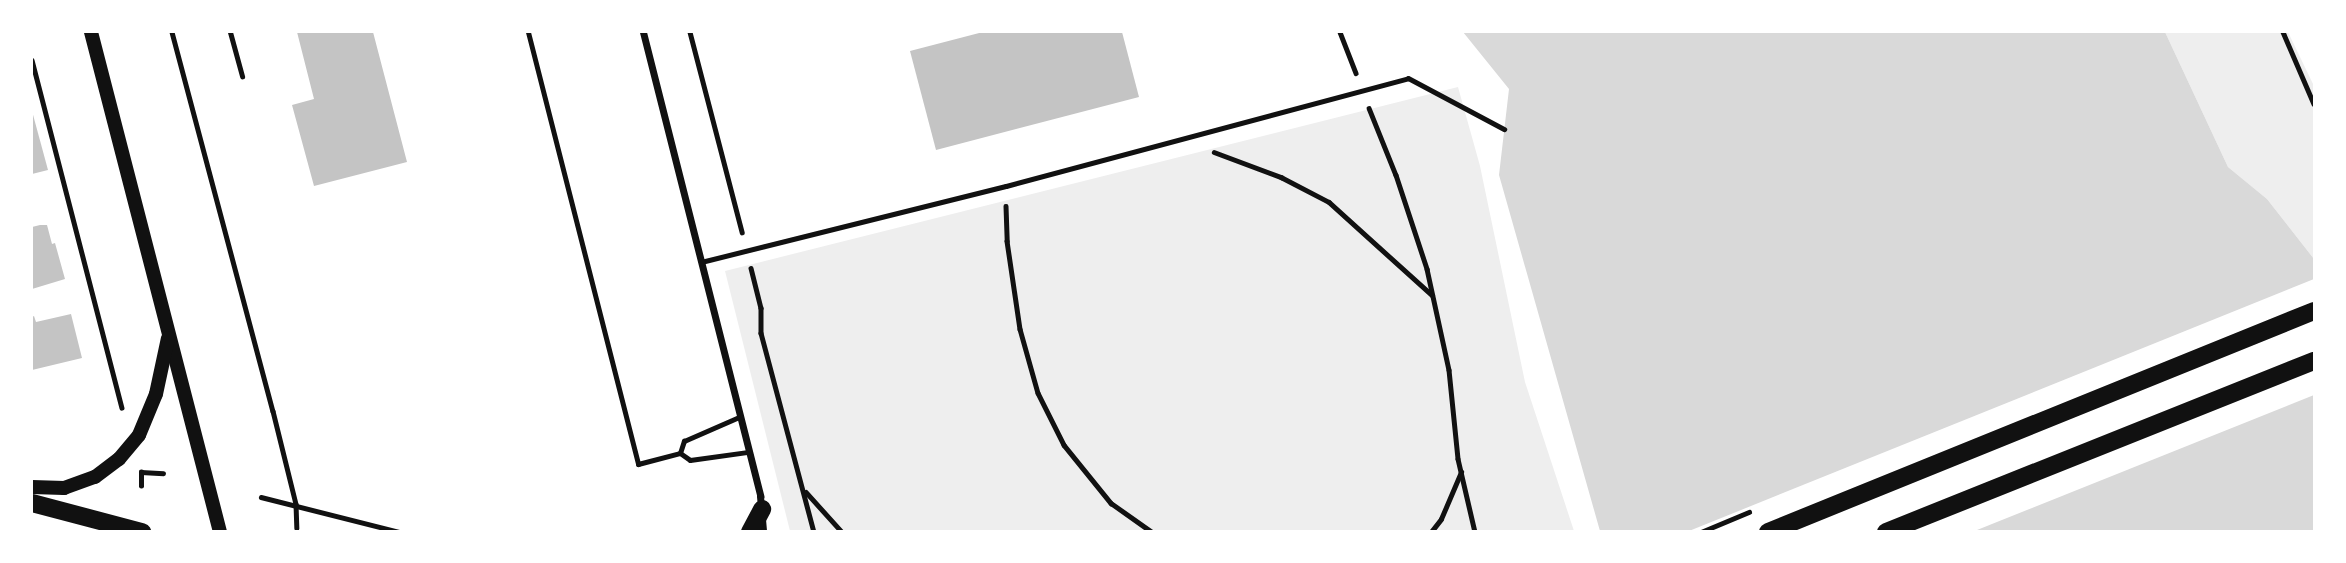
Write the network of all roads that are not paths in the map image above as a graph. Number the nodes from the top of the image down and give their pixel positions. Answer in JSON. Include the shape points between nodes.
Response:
{"nodes":[{"id":1,"x":91,"y":32,"type":"edge"},
{"id":2,"x":230,"y":32,"type":"edge"},
{"id":3,"x":528,"y":32,"type":"edge"},
{"id":4,"x":643,"y":32,"type":"edge"},
{"id":5,"x":242,"y":76,"type":"dead end"},
{"id":6,"x":1504,"y":129,"type":"dead end"},
{"id":7,"x":701,"y":262,"type":"junction"},
{"id":8,"x":2315,"y":312,"type":"edge"},
{"id":9,"x":169,"y":333,"type":"junction"},
{"id":10,"x":2315,"y":361,"type":"edge"},
{"id":11,"x":739,"y":417,"type":"junction"},
{"id":12,"x":748,"y":452,"type":"junction"},
{"id":13,"x":680,"y":453,"type":"junction"},
{"id":14,"x":32,"y":486,"type":"edge"},
{"id":15,"x":32,"y":503,"type":"edge"},
{"id":16,"x":762,"y":509,"type":"junction"},
{"id":17,"x":142,"y":531,"type":"edge"},
{"id":18,"x":220,"y":531,"type":"edge"},
{"id":19,"x":750,"y":531,"type":"edge"},
{"id":20,"x":763,"y":531,"type":"edge"},
{"id":21,"x":1768,"y":531,"type":"edge"},
{"id":22,"x":1886,"y":531,"type":"edge"}],
"edges":[{"from":1,"to":9,"type":"main road"},
{"from":2,"to":5,"type":"lane"},
{"from":3,"to":13,"type":"lane","via":[[638,464]]},
{"from":4,"to":7,"type":"street"},
{"from":6,"to":7,"type":"lane","via":[[1408,78]]},
{"from":7,"to":11,"type":"street"},
{"from":8,"to":21,"type":"main road"},
{"from":9,"to":14,"type":"main road","via":[[156,394],[139,435],[119,459],[95,477],[64,488]]},
{"from":9,"to":18,"type":"main road"},
{"from":10,"to":22,"type":"main road"},
{"from":11,"to":12,"type":"street"},
{"from":11,"to":13,"type":"lane","via":[[684,441]]},
{"from":12,"to":13,"type":"lane","via":[[690,460]]},
{"from":12,"to":16,"type":"street"},
{"from":15,"to":17,"type":"main road"},
{"from":16,"to":19,"type":"main road"},
{"from":16,"to":20,"type":"street"}]}
